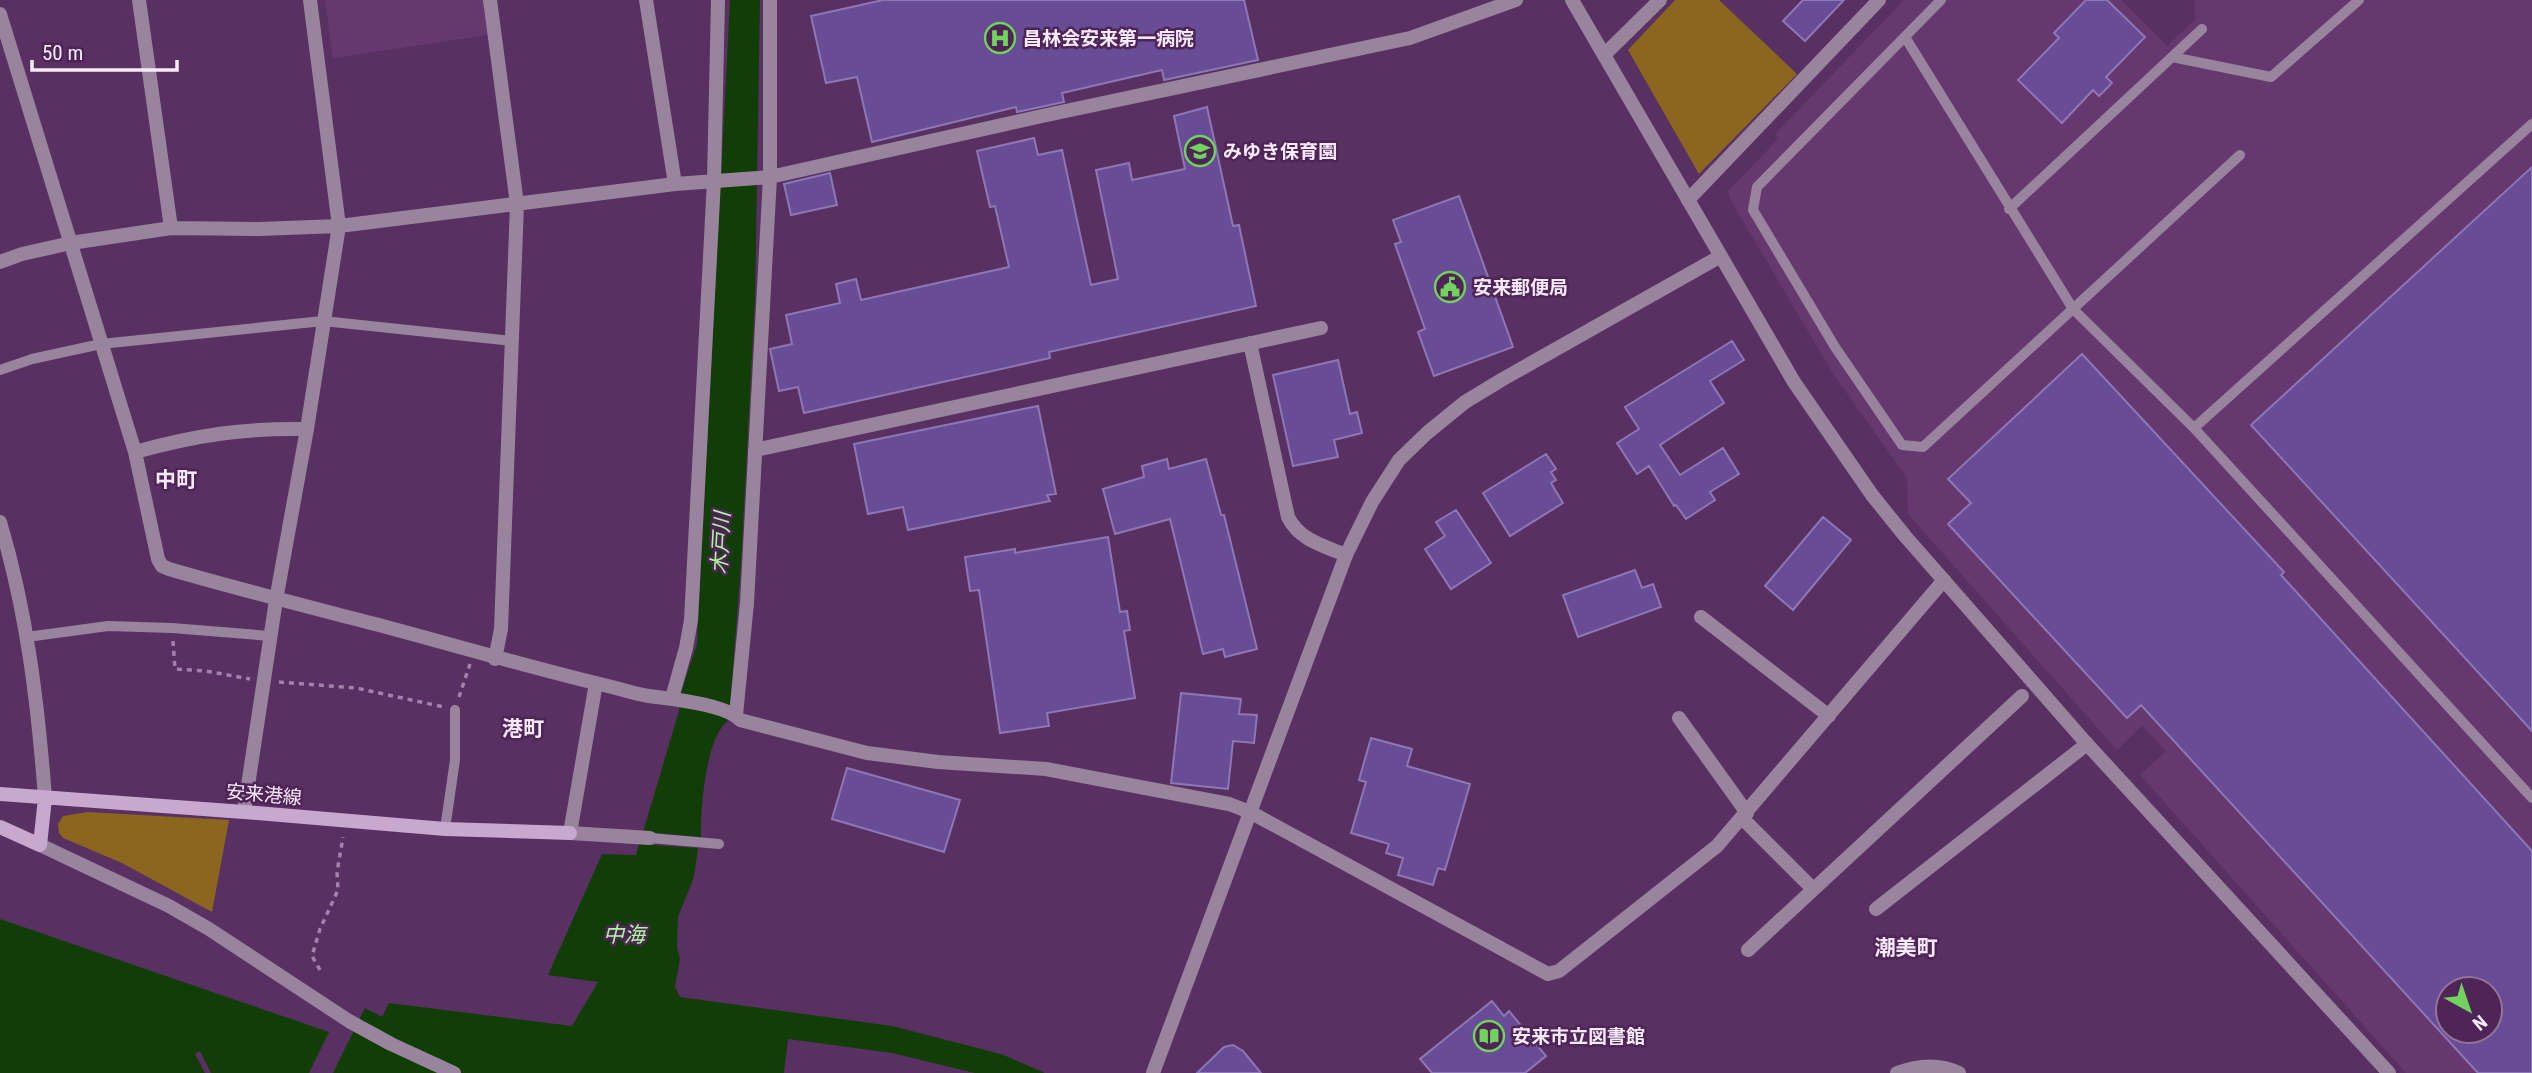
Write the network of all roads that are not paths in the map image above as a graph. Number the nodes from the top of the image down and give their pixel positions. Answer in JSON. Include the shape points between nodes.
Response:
{"nodes":[{"id":1,"x":139,"y":0,"type":"edge"},
{"id":2,"x":310,"y":0,"type":"edge"},
{"id":3,"x":490,"y":0,"type":"edge"},
{"id":4,"x":646,"y":0,"type":"edge"},
{"id":5,"x":718,"y":0,"type":"edge"},
{"id":6,"x":770,"y":0,"type":"edge"},
{"id":7,"x":1516,"y":0,"type":"edge"},
{"id":8,"x":1572,"y":0,"type":"edge"},
{"id":9,"x":1660,"y":0,"type":"edge"},
{"id":10,"x":1879,"y":0,"type":"edge"},
{"id":11,"x":1941,"y":0,"type":"edge"},
{"id":12,"x":2360,"y":0,"type":"edge"},
{"id":13,"x":0,"y":14,"type":"edge"},
{"id":14,"x":2203,"y":29,"type":"dead end"},
{"id":15,"x":1905,"y":37,"type":"junction"},
{"id":16,"x":1604,"y":55,"type":"junction"},
{"id":17,"x":2172,"y":57,"type":"junction"},
{"id":18,"x":2532,"y":124,"type":"edge"},
{"id":19,"x":2240,"y":155,"type":"dead end"},
{"id":20,"x":766,"y":177,"type":"junction"},
{"id":21,"x":716,"y":179,"type":"junction"},
{"id":22,"x":674,"y":184,"type":"junction"},
{"id":23,"x":1688,"y":200,"type":"junction"},
{"id":24,"x":517,"y":204,"type":"junction"},
{"id":25,"x":2010,"y":209,"type":"junction"},
{"id":26,"x":339,"y":226,"type":"junction"},
{"id":27,"x":171,"y":228,"type":"junction"},
{"id":28,"x":71,"y":243,"type":"junction"},
{"id":29,"x":1721,"y":256,"type":"junction"},
{"id":30,"x":0,"y":262,"type":"edge"},
{"id":31,"x":2073,"y":309,"type":"junction"},
{"id":32,"x":323,"y":321,"type":"junction"},
{"id":33,"x":1321,"y":328,"type":"dead end"},
{"id":34,"x":513,"y":341,"type":"junction"},
{"id":35,"x":1250,"y":343,"type":"junction"},
{"id":36,"x":101,"y":344,"type":"junction"},
{"id":37,"x":0,"y":370,"type":"edge"},
{"id":38,"x":2194,"y":428,"type":"junction"},
{"id":39,"x":307,"y":429,"type":"junction"},
{"id":40,"x":755,"y":450,"type":"junction"},
{"id":41,"x":135,"y":452,"type":"junction"},
{"id":42,"x":0,"y":522,"type":"edge"},
{"id":43,"x":1346,"y":555,"type":"junction"},
{"id":44,"x":1944,"y":580,"type":"junction"},
{"id":45,"x":276,"y":600,"type":"junction"},
{"id":46,"x":1701,"y":617,"type":"dead end"},
{"id":47,"x":270,"y":636,"type":"junction"},
{"id":48,"x":27,"y":637,"type":"junction"},
{"id":49,"x":495,"y":659,"type":"junction"},
{"id":50,"x":596,"y":683,"type":"junction"},
{"id":51,"x":2022,"y":696,"type":"dead end"},
{"id":52,"x":674,"y":698,"type":"junction"},
{"id":53,"x":456,"y":710,"type":"road end"},
{"id":54,"x":731,"y":713,"type":"junction"},
{"id":55,"x":1829,"y":716,"type":"junction"},
{"id":56,"x":1679,"y":718,"type":"dead end"},
{"id":57,"x":2087,"y":744,"type":"junction"},
{"id":58,"x":0,"y":794,"type":"edge"},
{"id":59,"x":45,"y":798,"type":"junction"},
{"id":60,"x":2532,"y":798,"type":"edge"},
{"id":61,"x":244,"y":811,"type":"junction"},
{"id":62,"x":1250,"y":811,"type":"junction"},
{"id":63,"x":1745,"y":816,"type":"junction"},
{"id":64,"x":0,"y":827,"type":"edge"},
{"id":65,"x":445,"y":830,"type":"junction"},
{"id":66,"x":570,"y":833,"type":"junction"},
{"id":67,"x":650,"y":838,"type":"joint"},
{"id":68,"x":714,"y":844,"type":"dead end"},
{"id":69,"x":40,"y":845,"type":"junction"},
{"id":70,"x":1814,"y":889,"type":"junction"},
{"id":71,"x":1876,"y":909,"type":"dead end"},
{"id":72,"x":1748,"y":950,"type":"dead end"},
{"id":73,"x":454,"y":1073,"type":"edge"},
{"id":74,"x":1153,"y":1073,"type":"edge"},
{"id":75,"x":1897,"y":1073,"type":"edge"},
{"id":76,"x":1959,"y":1073,"type":"edge"},
{"id":77,"x":2389,"y":1073,"type":"edge"}],
"edges":[{"from":1,"to":27,"type":"street"},
{"from":2,"to":26,"type":"street"},
{"from":3,"to":24,"type":"street"},
{"from":4,"to":22,"type":"street"},
{"from":5,"to":21,"type":"street"},
{"from":6,"to":20,"type":"street"},
{"from":7,"to":20,"type":"street","via":[[1410,38]]},
{"from":8,"to":16,"type":"street"},
{"from":9,"to":16,"type":"street"},
{"from":10,"to":23,"type":"street"},
{"from":11,"to":15,"type":"lane"},
{"from":12,"to":17,"type":"lane","via":[[2276,76]]},
{"from":13,"to":28,"type":"street"},
{"from":14,"to":17,"type":"lane"},
{"from":15,"to":25,"type":"lane"},
{"from":15,"to":31,"type":"lane","via":[[1757,187],[1753,210],[1835,347],[1902,445],[1923,447]]},
{"from":16,"to":23,"type":"street"},
{"from":17,"to":25,"type":"lane"},
{"from":18,"to":38,"type":"lane"},
{"from":19,"to":31,"type":"lane"},
{"from":20,"to":21,"type":"street"},
{"from":20,"to":40,"type":"street"},
{"from":21,"to":22,"type":"street"},
{"from":21,"to":52,"type":"street","via":[[691,620]]},
{"from":22,"to":24,"type":"street"},
{"from":23,"to":29,"type":"street"},
{"from":24,"to":26,"type":"street"},
{"from":24,"to":34,"type":"street"},
{"from":25,"to":31,"type":"lane"},
{"from":26,"to":27,"type":"street"},
{"from":26,"to":32,"type":"street"},
{"from":27,"to":28,"type":"street"},
{"from":28,"to":30,"type":"street"},
{"from":28,"to":36,"type":"street"},
{"from":29,"to":43,"type":"street","via":[[1503,379],[1436,425],[1399,460]]},
{"from":29,"to":44,"type":"street","via":[[1794,383],[1871,495]]},
{"from":31,"to":38,"type":"lane"},
{"from":32,"to":34,"type":"lane"},
{"from":32,"to":36,"type":"lane"},
{"from":32,"to":39,"type":"street"},
{"from":33,"to":35,"type":"street"},
{"from":34,"to":49,"type":"street","via":[[502,629]]},
{"from":35,"to":40,"type":"street"},
{"from":35,"to":43,"type":"street","via":[[1288,517],[1303,537]]},
{"from":36,"to":37,"type":"lane"},
{"from":36,"to":41,"type":"street"},
{"from":38,"to":60,"type":"lane"},
{"from":39,"to":41,"type":"street","via":[[191,437]]},
{"from":39,"to":45,"type":"street"},
{"from":40,"to":54,"type":"street","via":[[747,603]]},
{"from":41,"to":45,"type":"street","via":[[162,566]]},
{"from":42,"to":48,"type":"street"},
{"from":43,"to":62,"type":"street"},
{"from":44,"to":55,"type":"street"},
{"from":44,"to":57,"type":"street"},
{"from":45,"to":47,"type":"street"},
{"from":45,"to":49,"type":"street"},
{"from":46,"to":55,"type":"street"},
{"from":47,"to":48,"type":"lane","via":[[108,626]]},
{"from":47,"to":61,"type":"street"},
{"from":48,"to":59,"type":"street"},
{"from":49,"to":50,"type":"street"},
{"from":50,"to":52,"type":"street"},
{"from":50,"to":66,"type":"street"},
{"from":51,"to":70,"type":"street"},
{"from":52,"to":54,"type":"street"},
{"from":53,"to":65,"type":"lane","via":[[456,760]]},
{"from":54,"to":62,"type":"street","via":[[740,720],[867,753],[1046,769]]},
{"from":55,"to":63,"type":"street"},
{"from":56,"to":63,"type":"street"},
{"from":57,"to":71,"type":"street"},
{"from":57,"to":77,"type":"street"},
{"from":58,"to":59,"type":"main road","name":"安来港線"},
{"from":59,"to":61,"type":"main road","name":"安来港線"},
{"from":59,"to":69,"type":"main road"},
{"from":61,"to":65,"type":"main road","name":"安来港線"},
{"from":62,"to":63,"type":"street","via":[[1548,974],[1559,971],[1707,854]]},
{"from":62,"to":74,"type":"street"},
{"from":63,"to":70,"type":"street"},
{"from":64,"to":69,"type":"main road"},
{"from":65,"to":66,"type":"main road","name":"安来港線"},
{"from":66,"to":67,"type":"street"},
{"from":67,"to":68,"type":"lane"},
{"from":69,"to":73,"type":"street","via":[[209,929],[349,1021]]},
{"from":70,"to":72,"type":"street"},
{"from":75,"to":76,"type":"street","via":[[1927,1065]]}]}
